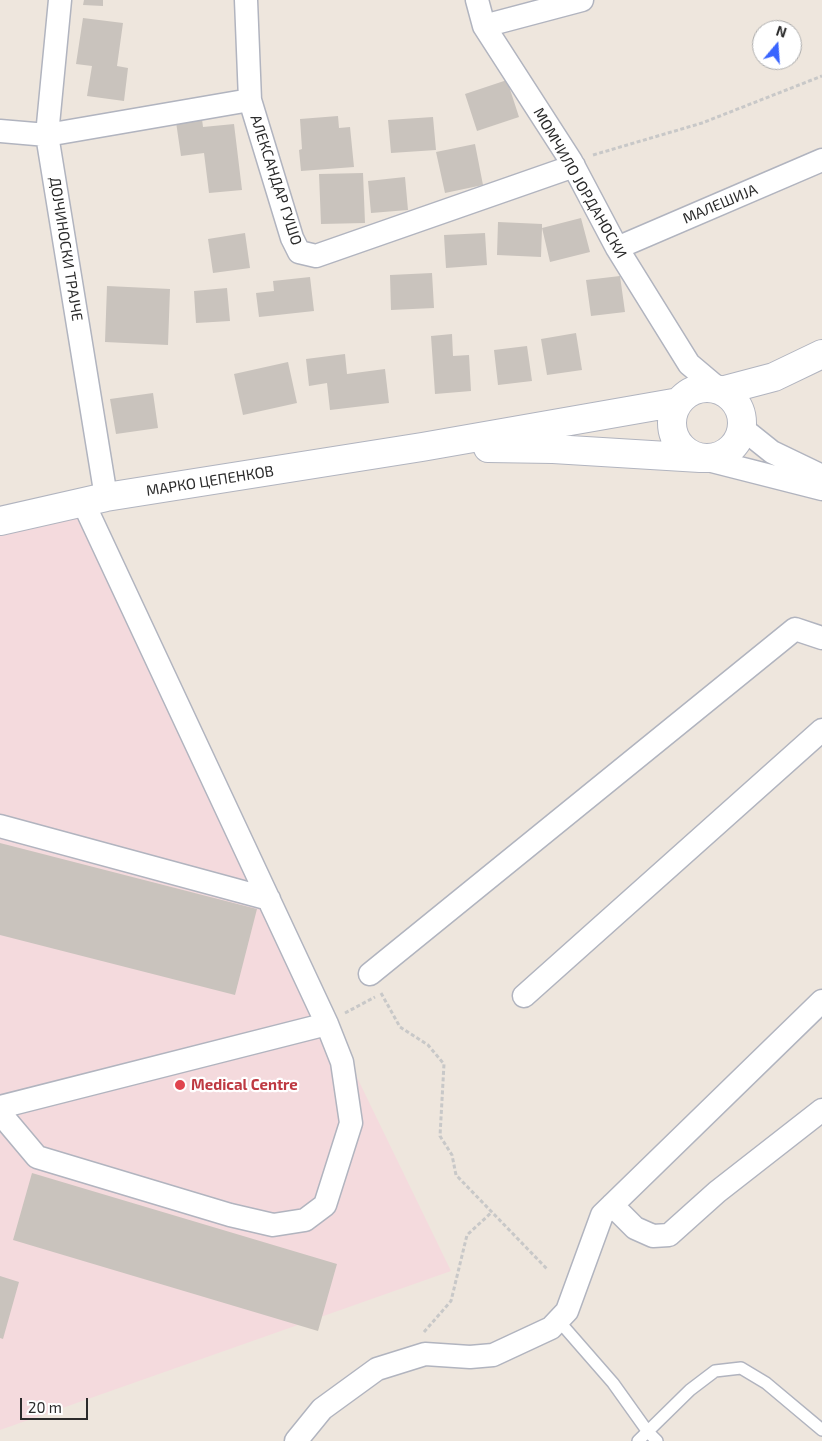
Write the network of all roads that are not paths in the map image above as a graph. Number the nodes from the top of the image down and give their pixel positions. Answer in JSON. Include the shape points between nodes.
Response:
{"nodes":[{"id":1,"x":60,"y":0,"type":"edge"},
{"id":2,"x":246,"y":0,"type":"edge"},
{"id":3,"x":476,"y":0,"type":"edge"},
{"id":4,"x":582,"y":0,"type":"edge"},
{"id":5,"x":484,"y":26,"type":"junction"},
{"id":6,"x":250,"y":100,"type":"junction"},
{"id":7,"x":0,"y":131,"type":"edge"},
{"id":8,"x":47,"y":135,"type":"junction"},
{"id":9,"x":822,"y":160,"type":"edge"},
{"id":10,"x":572,"y":164,"type":"junction"},
{"id":11,"x":617,"y":248,"type":"junction"},
{"id":12,"x":822,"y":354,"type":"edge"},
{"id":13,"x":689,"y":364,"type":"junction"},
{"id":14,"x":774,"y":377,"type":"junction"},
{"id":15,"x":721,"y":391,"type":"junction"},
{"id":16,"x":683,"y":398,"type":"junction"},
{"id":17,"x":742,"y":422,"type":"junction"},
{"id":18,"x":422,"y":447,"type":"junction"},
{"id":19,"x":700,"y":458,"type":"junction"},
{"id":20,"x":822,"y":476,"type":"edge"},
{"id":21,"x":822,"y":489,"type":"edge"},
{"id":22,"x":94,"y":500,"type":"junction"},
{"id":23,"x":0,"y":521,"type":"edge"},
{"id":24,"x":822,"y":638,"type":"edge"},
{"id":25,"x":822,"y":730,"type":"edge"},
{"id":26,"x":0,"y":826,"type":"edge"},
{"id":27,"x":269,"y":899,"type":"junction"},
{"id":28,"x":370,"y":974,"type":"road end"},
{"id":29,"x":524,"y":996,"type":"dead end"},
{"id":30,"x":822,"y":1001,"type":"edge"},
{"id":31,"x":327,"y":1024,"type":"junction"},
{"id":32,"x":0,"y":1107,"type":"edge"},
{"id":33,"x":822,"y":1110,"type":"edge"},
{"id":34,"x":0,"y":1113,"type":"edge"},
{"id":35,"x":612,"y":1205,"type":"junction"},
{"id":36,"x":558,"y":1320,"type":"junction"},
{"id":37,"x":822,"y":1430,"type":"edge"},
{"id":38,"x":648,"y":1432,"type":"junction"},
{"id":39,"x":296,"y":1441,"type":"edge"},
{"id":40,"x":638,"y":1441,"type":"edge"},
{"id":41,"x":658,"y":1441,"type":"edge"}],
"edges":[{"from":1,"to":8,"type":"street","name":"ДОЈЧИНОСКИ ТРАЈЧЕ"},
{"from":2,"to":6,"type":"street"},
{"from":3,"to":5,"type":"street","name":"МОМЧИЛО ЈОРДАНОСКИ"},
{"from":4,"to":5,"type":"street"},
{"from":5,"to":10,"type":"street","name":"МОМЧИЛО ЈОРДАНОСКИ"},
{"from":6,"to":8,"type":"street","name":"АЛЕКСАНДАР ГУШО"},
{"from":6,"to":10,"type":"street","name":"АЛЕКСАНДАР ГУШО","via":[[292,238],[299,252],[316,256]]},
{"from":7,"to":8,"type":"street","name":"АЛЕКСАНДАР ГУШО"},
{"from":8,"to":22,"type":"street","name":"ДОЈЧИНОСКИ ТРАЈЧЕ"},
{"from":9,"to":11,"type":"street","name":"МАЛЕШИЈА"},
{"from":10,"to":11,"type":"street","name":"МОМЧИЛО ЈОРДАНОСКИ"},
{"from":11,"to":13,"type":"street","name":"МОМЧИЛО ЈОРДАНОСКИ"},
{"from":12,"to":14,"type":"street"},
{"from":13,"to":15,"type":"street"},
{"from":13,"to":16,"type":"street","via":[[693,381]]},
{"from":14,"to":15,"type":"street"},
{"from":14,"to":17,"type":"street","via":[[753,397]]},
{"from":15,"to":16,"type":"street","via":[[710,388]]},
{"from":15,"to":17,"type":"street","via":[[730,397]]},
{"from":16,"to":18,"type":"street"},
{"from":16,"to":19,"type":"street","via":[[673,412],[674,436],[689,454]]},
{"from":17,"to":19,"type":"street","via":[[739,439],[732,448],[723,455]]},
{"from":17,"to":20,"type":"street","via":[[772,452]]},
{"from":18,"to":19,"type":"street","via":[[553,449]]},
{"from":18,"to":22,"type":"street","name":"МАРКО ЦЕПЕНКОВ"},
{"from":19,"to":21,"type":"street"},
{"from":22,"to":23,"type":"street","name":"МАРКО ЦЕПЕНКОВ"},
{"from":22,"to":27,"type":"street","name":"ДОЈЧИНОСКИ ТРАЈЧЕ"},
{"from":24,"to":28,"type":"street","via":[[795,629]]},
{"from":25,"to":29,"type":"street"},
{"from":26,"to":27,"type":"street"},
{"from":27,"to":31,"type":"street","name":"ДОЈЧИНОСКИ ТРАЈЧЕ"},
{"from":30,"to":35,"type":"street"},
{"from":31,"to":32,"type":"street"},
{"from":31,"to":34,"type":"street","name":"ДОЈЧИНОСКИ ТРАЈЧЕ","via":[[342,1062],[351,1123],[325,1205],[305,1220],[273,1225],[230,1215],[38,1157]]},
{"from":33,"to":35,"type":"street","via":[[716,1192],[669,1235],[652,1236],[635,1228]]},
{"from":35,"to":36,"type":"street","via":[[602,1215],[567,1311]]},
{"from":36,"to":38,"type":"lane","via":[[613,1383]]},
{"from":36,"to":39,"type":"street","via":[[550,1328],[493,1354],[470,1357],[425,1354],[377,1369],[322,1409]]},
{"from":37,"to":38,"type":"lane","via":[[766,1383],[741,1368],[715,1370]]},
{"from":38,"to":40,"type":"lane"},
{"from":38,"to":41,"type":"lane"}]}
